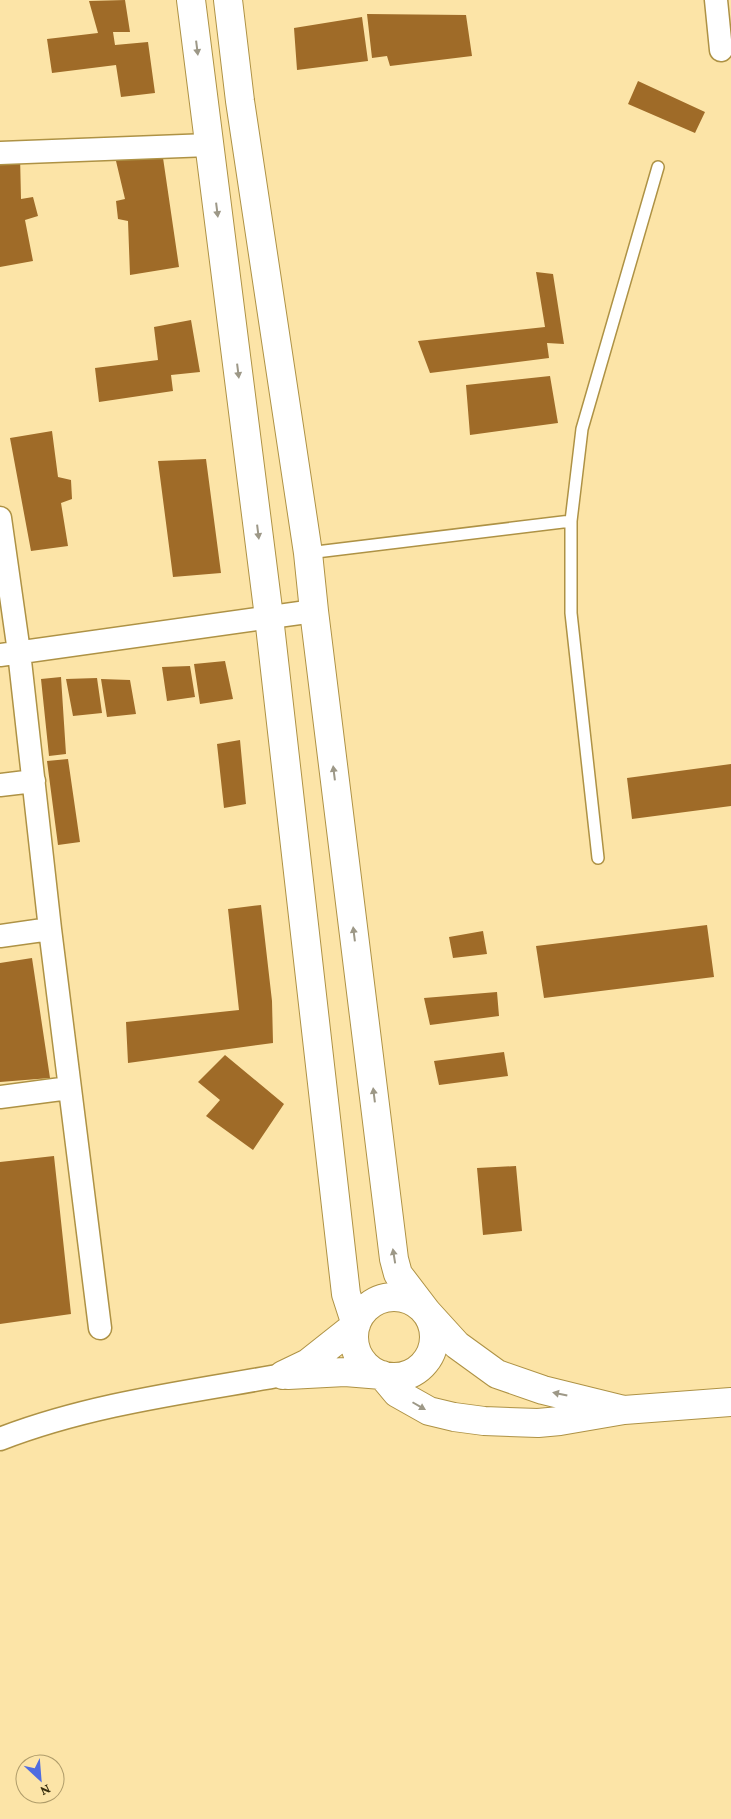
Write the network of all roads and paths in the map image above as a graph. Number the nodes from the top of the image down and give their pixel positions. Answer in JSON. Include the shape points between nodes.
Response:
{"nodes":[{"id":1,"x":191,"y":0,"type":"edge"},
{"id":2,"x":228,"y":0,"type":"edge"},
{"id":3,"x":716,"y":0,"type":"edge"},
{"id":4,"x":721,"y":50,"type":"dead end"},
{"id":5,"x":209,"y":145,"type":"junction"},
{"id":6,"x":0,"y":153,"type":"edge"},
{"id":7,"x":658,"y":167,"type":"dead end"},
{"id":8,"x":0,"y":518,"type":"edge"},
{"id":9,"x":571,"y":522,"type":"junction"},
{"id":10,"x":308,"y":553,"type":"junction"},
{"id":11,"x":314,"y":611,"type":"junction"},
{"id":12,"x":269,"y":617,"type":"junction"},
{"id":13,"x":10,"y":653,"type":"edge"},
{"id":14,"x":34,"y":781,"type":"junction"},
{"id":15,"x":0,"y":785,"type":"edge"},
{"id":16,"x":598,"y":858,"type":"dead end"},
{"id":17,"x":50,"y":929,"type":"junction"},
{"id":18,"x":0,"y":936,"type":"edge"},
{"id":19,"x":69,"y":1088,"type":"junction"},
{"id":20,"x":0,"y":1097,"type":"edge"},
{"id":21,"x":427,"y":1312,"type":"junction"},
{"id":22,"x":356,"y":1325,"type":"junction"},
{"id":23,"x":100,"y":1328,"type":"dead end"},
{"id":24,"x":283,"y":1375,"type":"junction"},
{"id":25,"x":382,"y":1375,"type":"junction"},
{"id":26,"x":731,"y":1402,"type":"edge"},
{"id":27,"x":624,"y":1410,"type":"junction"},
{"id":28,"x":0,"y":1439,"type":"edge"}],
"edges":[{"from":1,"to":5,"type":"street","one_way":true},
{"from":2,"to":10,"type":"street","via":[[240,101]]},
{"from":3,"to":4,"type":"street"},
{"from":5,"to":6,"type":"street"},
{"from":5,"to":12,"type":"street","one_way":true},
{"from":7,"to":9,"type":"lane","via":[[582,429]]},
{"from":8,"to":13,"type":"street"},
{"from":9,"to":10,"type":"lane"},
{"from":9,"to":16,"type":"lane","via":[[571,613]]},
{"from":10,"to":11,"type":"street"},
{"from":11,"to":12,"type":"street"},
{"from":21,"to":11,"type":"street","one_way":true,"via":[[398,1274],[394,1260]]},
{"from":12,"to":13,"type":"street"},
{"from":12,"to":22,"type":"street","via":[[346,1294]]},
{"from":13,"to":14,"type":"street"},
{"from":14,"to":15,"type":"street"},
{"from":14,"to":17,"type":"street"},
{"from":17,"to":18,"type":"street"},
{"from":17,"to":19,"type":"street"},
{"from":19,"to":20,"type":"street"},
{"from":19,"to":23,"type":"street"},
{"from":21,"to":22,"type":"street","via":[[407,1298],[381,1298],[370,1304]]},
{"from":21,"to":25,"type":"street","via":[[435,1336],[427,1360],[407,1375]]},
{"from":27,"to":21,"type":"street","one_way":true,"via":[[543,1390],[497,1374],[456,1345]]},
{"from":22,"to":24,"type":"street","via":[[308,1362]]},
{"from":22,"to":25,"type":"street","via":[[356,1350],[371,1370]]},
{"from":24,"to":25,"type":"street","via":[[345,1372]]},
{"from":24,"to":28,"type":"street","via":[[84,1413]]},
{"from":25,"to":27,"type":"street","one_way":true,"via":[[397,1393],[429,1411],[461,1418],[538,1423]]},
{"from":26,"to":27,"type":"street"}]}
